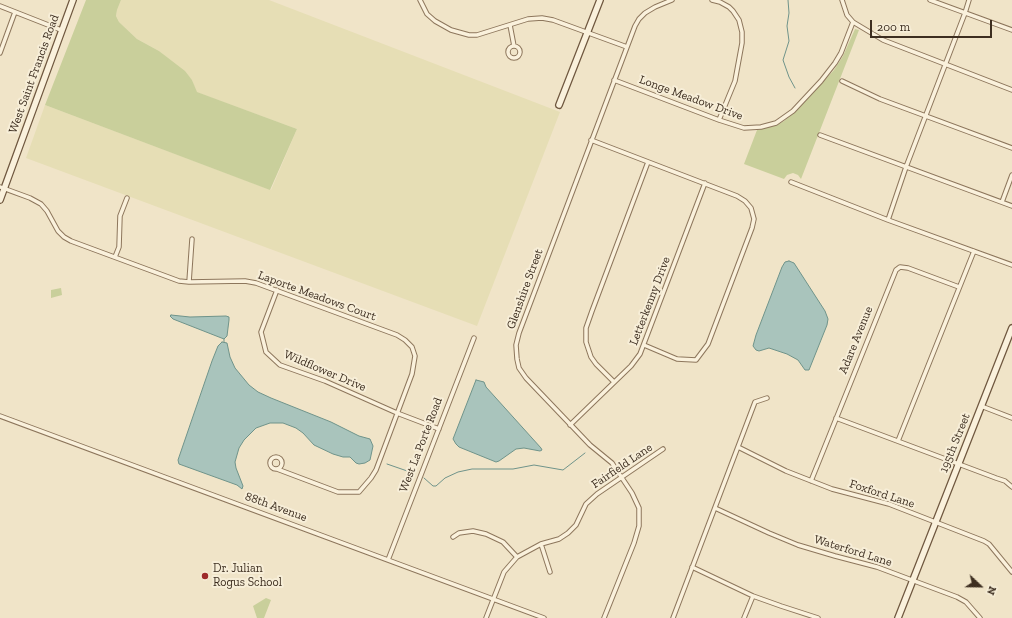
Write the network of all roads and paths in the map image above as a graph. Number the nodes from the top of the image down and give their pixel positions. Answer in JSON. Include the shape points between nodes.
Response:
{"nodes":[{"id":1,"x":73,"y":0,"type":"edge"},
{"id":2,"x":420,"y":0,"type":"edge"},
{"id":3,"x":600,"y":0,"type":"edge"},
{"id":4,"x":672,"y":0,"type":"edge"},
{"id":5,"x":712,"y":0,"type":"edge"},
{"id":6,"x":842,"y":0,"type":"edge"},
{"id":7,"x":930,"y":0,"type":"edge"},
{"id":8,"x":969,"y":0,"type":"edge"},
{"id":9,"x":0,"y":6,"type":"edge"},
{"id":10,"x":15,"y":12,"type":"junction"},
{"id":11,"x":965,"y":13,"type":"junction"},
{"id":12,"x":853,"y":22,"type":"junction"},
{"id":13,"x":510,"y":25,"type":"junction"},
{"id":14,"x":1012,"y":25,"type":"edge"},
{"id":15,"x":61,"y":30,"type":"junction"},
{"id":16,"x":1011,"y":30,"type":"edge"},
{"id":17,"x":588,"y":32,"type":"junction"},
{"id":18,"x":514,"y":46,"type":"dead end"},
{"id":19,"x":627,"y":47,"type":"junction"},
{"id":20,"x":0,"y":53,"type":"edge"},
{"id":21,"x":946,"y":65,"type":"junction"},
{"id":22,"x":614,"y":80,"type":"junction"},
{"id":23,"x":842,"y":81,"type":"dead end"},
{"id":24,"x":1012,"y":90,"type":"edge"},
{"id":25,"x":559,"y":105,"type":"dead end"},
{"id":26,"x":926,"y":116,"type":"junction"},
{"id":27,"x":719,"y":120,"type":"junction"},
{"id":28,"x":820,"y":134,"type":"dead end"},
{"id":29,"x":591,"y":140,"type":"junction"},
{"id":30,"x":1012,"y":148,"type":"edge"},
{"id":31,"x":648,"y":162,"type":"junction"},
{"id":32,"x":906,"y":167,"type":"junction"},
{"id":33,"x":1012,"y":176,"type":"edge"},
{"id":34,"x":791,"y":182,"type":"dead end"},
{"id":35,"x":705,"y":183,"type":"junction"},
{"id":36,"x":2,"y":188,"type":"edge"},
{"id":37,"x":127,"y":198,"type":"dead end"},
{"id":38,"x":0,"y":200,"type":"edge"},
{"id":39,"x":1002,"y":202,"type":"junction"},
{"id":40,"x":1012,"y":206,"type":"edge"},
{"id":41,"x":888,"y":220,"type":"junction"},
{"id":42,"x":192,"y":239,"type":"dead end"},
{"id":43,"x":974,"y":251,"type":"junction"},
{"id":44,"x":115,"y":257,"type":"junction"},
{"id":45,"x":1012,"y":265,"type":"edge"},
{"id":46,"x":189,"y":282,"type":"junction"},
{"id":47,"x":959,"y":287,"type":"junction"},
{"id":48,"x":276,"y":290,"type":"junction"},
{"id":49,"x":1011,"y":331,"type":"edge"},
{"id":50,"x":474,"y":338,"type":"dead end"},
{"id":51,"x":644,"y":345,"type":"junction"},
{"id":52,"x":614,"y":382,"type":"junction"},
{"id":53,"x":767,"y":398,"type":"dead end"},
{"id":54,"x":981,"y":406,"type":"junction"},
{"id":55,"x":397,"y":413,"type":"junction"},
{"id":56,"x":0,"y":416,"type":"edge"},
{"id":57,"x":836,"y":418,"type":"junction"},
{"id":58,"x":1012,"y":418,"type":"edge"},
{"id":59,"x":570,"y":425,"type":"junction"},
{"id":60,"x":439,"y":429,"type":"junction"},
{"id":61,"x":898,"y":442,"type":"junction"},
{"id":62,"x":738,"y":447,"type":"junction"},
{"id":63,"x":664,"y":449,"type":"dead end"},
{"id":64,"x":958,"y":464,"type":"junction"},
{"id":65,"x":277,"y":469,"type":"dead end"},
{"id":66,"x":622,"y":477,"type":"junction"},
{"id":67,"x":812,"y":481,"type":"junction"},
{"id":68,"x":1012,"y":487,"type":"edge"},
{"id":69,"x":715,"y":508,"type":"junction"},
{"id":70,"x":935,"y":523,"type":"junction"},
{"id":71,"x":453,"y":536,"type":"dead end"},
{"id":72,"x":541,"y":544,"type":"junction"},
{"id":73,"x":518,"y":557,"type":"junction"},
{"id":74,"x":388,"y":560,"type":"junction"},
{"id":75,"x":692,"y":567,"type":"junction"},
{"id":76,"x":550,"y":572,"type":"dead end"},
{"id":77,"x":1012,"y":572,"type":"edge"},
{"id":78,"x":913,"y":581,"type":"junction"},
{"id":79,"x":753,"y":596,"type":"junction"},
{"id":80,"x":494,"y":600,"type":"junction"},
{"id":81,"x":486,"y":618,"type":"edge"},
{"id":82,"x":544,"y":618,"type":"edge"},
{"id":83,"x":604,"y":618,"type":"edge"},
{"id":84,"x":673,"y":618,"type":"edge"},
{"id":85,"x":744,"y":618,"type":"edge"},
{"id":86,"x":818,"y":618,"type":"edge"},
{"id":87,"x":898,"y":618,"type":"edge"},
{"id":88,"x":980,"y":618,"type":"edge"}],
"edges":[{"from":1,"to":15,"type":"street","name":"West Saint Francis Road"},
{"from":2,"to":13,"type":"street","via":[[434,21],[461,33],[477,35]]},
{"from":3,"to":17,"type":"street"},
{"from":4,"to":19,"type":"street","name":"Glenshire Street","via":[[645,13],[635,26]]},
{"from":5,"to":27,"type":"street","via":[[729,7],[739,20],[742,32],[735,81]]},
{"from":6,"to":12,"type":"street","via":[[847,15]]},
{"from":7,"to":11,"type":"street"},
{"from":8,"to":11,"type":"street"},
{"from":9,"to":10,"type":"street"},
{"from":10,"to":15,"type":"street"},
{"from":10,"to":20,"type":"street"},
{"from":11,"to":16,"type":"street"},
{"from":11,"to":21,"type":"street"},
{"from":12,"to":21,"type":"street","via":[[891,44]]},
{"from":12,"to":27,"type":"street","name":"Longe Meadow Drive","via":[[841,53],[830,70],[793,110],[776,123],[744,128]]},
{"from":13,"to":17,"type":"street","via":[[528,19],[542,18]]},
{"from":13,"to":18,"type":"street"},
{"from":14,"to":16,"type":"street"},
{"from":15,"to":36,"type":"street","name":"West Saint Francis Road"},
{"from":17,"to":19,"type":"street"},
{"from":17,"to":25,"type":"street"},
{"from":19,"to":22,"type":"street","name":"Glenshire Street"},
{"from":21,"to":24,"type":"street"},
{"from":21,"to":26,"type":"street"},
{"from":22,"to":27,"type":"street","name":"Longe Meadow Drive"},
{"from":22,"to":29,"type":"street","name":"Glenshire Street"},
{"from":23,"to":26,"type":"street"},
{"from":26,"to":30,"type":"street"},
{"from":26,"to":32,"type":"street"},
{"from":28,"to":32,"type":"street"},
{"from":29,"to":31,"type":"street"},
{"from":29,"to":59,"type":"street","name":"Glenshire Street","via":[[516,345],[517,360],[526,378]]},
{"from":31,"to":35,"type":"street"},
{"from":31,"to":52,"type":"street","via":[[586,328],[586,342],[592,357]]},
{"from":32,"to":39,"type":"street"},
{"from":32,"to":41,"type":"street"},
{"from":33,"to":39,"type":"street"},
{"from":34,"to":41,"type":"street"},
{"from":35,"to":51,"type":"street","name":"Letterkenny Drive"},
{"from":35,"to":51,"type":"street","via":[[745,201],[751,208],[754,219],[752,228],[708,344],[696,360],[677,360]]},
{"from":36,"to":38,"type":"street","name":"West Saint Francis Road"},
{"from":36,"to":44,"type":"street","name":"Laporte Meadows Court","via":[[41,204],[67,239]]},
{"from":37,"to":44,"type":"street","via":[[120,216],[119,247]]},
{"from":39,"to":40,"type":"street"},
{"from":41,"to":43,"type":"street"},
{"from":42,"to":46,"type":"street"},
{"from":43,"to":45,"type":"street"},
{"from":43,"to":47,"type":"street"},
{"from":44,"to":46,"type":"street","name":"Laporte Meadows Court","via":[[179,281]]},
{"from":46,"to":48,"type":"street","name":"Laporte Meadows Court","via":[[250,282]]},
{"from":47,"to":57,"type":"street","name":"Adare Avenue","via":[[908,268],[900,267],[896,270]]},
{"from":47,"to":61,"type":"street"},
{"from":48,"to":55,"type":"street","name":"Wildflower Drive","via":[[261,332],[266,352],[280,365],[325,381]]},
{"from":48,"to":55,"type":"street","name":"Laporte Meadows Court","via":[[397,335],[412,347],[415,365]]},
{"from":49,"to":54,"type":"street","name":"195th Street"},
{"from":50,"to":60,"type":"street","name":"West La Porte Road"},
{"from":51,"to":52,"type":"street","name":"Letterkenny Drive","via":[[635,361]]},
{"from":52,"to":59,"type":"street","name":"Letterkenny Drive"},
{"from":53,"to":62,"type":"street","via":[[755,402]]},
{"from":54,"to":58,"type":"street"},
{"from":54,"to":64,"type":"street","name":"195th Street"},
{"from":55,"to":60,"type":"street","name":"Wildflower Drive"},
{"from":55,"to":65,"type":"street","via":[[376,470],[359,492],[338,492]]},
{"from":56,"to":74,"type":"street","name":"88th Avenue"},
{"from":57,"to":61,"type":"street"},
{"from":57,"to":67,"type":"street","name":"Adare Avenue"},
{"from":59,"to":66,"type":"street","name":"Glenshire Street","via":[[610,461]]},
{"from":60,"to":74,"type":"street","name":"West La Porte Road"},
{"from":61,"to":64,"type":"street"},
{"from":62,"to":67,"type":"street","name":"Foxford Lane"},
{"from":62,"to":69,"type":"street"},
{"from":63,"to":66,"type":"street","name":"Fairfield Lane"},
{"from":64,"to":68,"type":"street"},
{"from":64,"to":70,"type":"street","name":"195th Street"},
{"from":66,"to":72,"type":"street","name":"Fairfield Lane","via":[[586,504],[576,525],[568,533],[559,539]]},
{"from":66,"to":83,"type":"street","name":"Glenshire Street","via":[[639,508],[639,526]]},
{"from":67,"to":70,"type":"street","name":"Foxford Lane","via":[[889,504]]},
{"from":69,"to":75,"type":"street"},
{"from":69,"to":78,"type":"street","name":"Waterford Lane","via":[[798,545],[877,567]]},
{"from":70,"to":77,"type":"street","name":"Foxford Lane","via":[[987,543]]},
{"from":70,"to":78,"type":"street","name":"195th Street"},
{"from":71,"to":73,"type":"street","via":[[473,531],[486,534],[503,542]]},
{"from":72,"to":73,"type":"street","name":"Fairfield Lane"},
{"from":72,"to":76,"type":"street"},
{"from":73,"to":80,"type":"street","name":"Fairfield Lane","via":[[504,572]]},
{"from":74,"to":80,"type":"street","name":"88th Avenue"},
{"from":75,"to":79,"type":"street"},
{"from":75,"to":84,"type":"street"},
{"from":78,"to":87,"type":"street","name":"195th Street"},
{"from":78,"to":88,"type":"street","name":"Waterford Lane","via":[[962,599]]},
{"from":79,"to":85,"type":"street"},
{"from":79,"to":86,"type":"street"},
{"from":80,"to":81,"type":"street","name":"Fairfield Lane"},
{"from":80,"to":82,"type":"street","name":"88th Avenue"}]}
